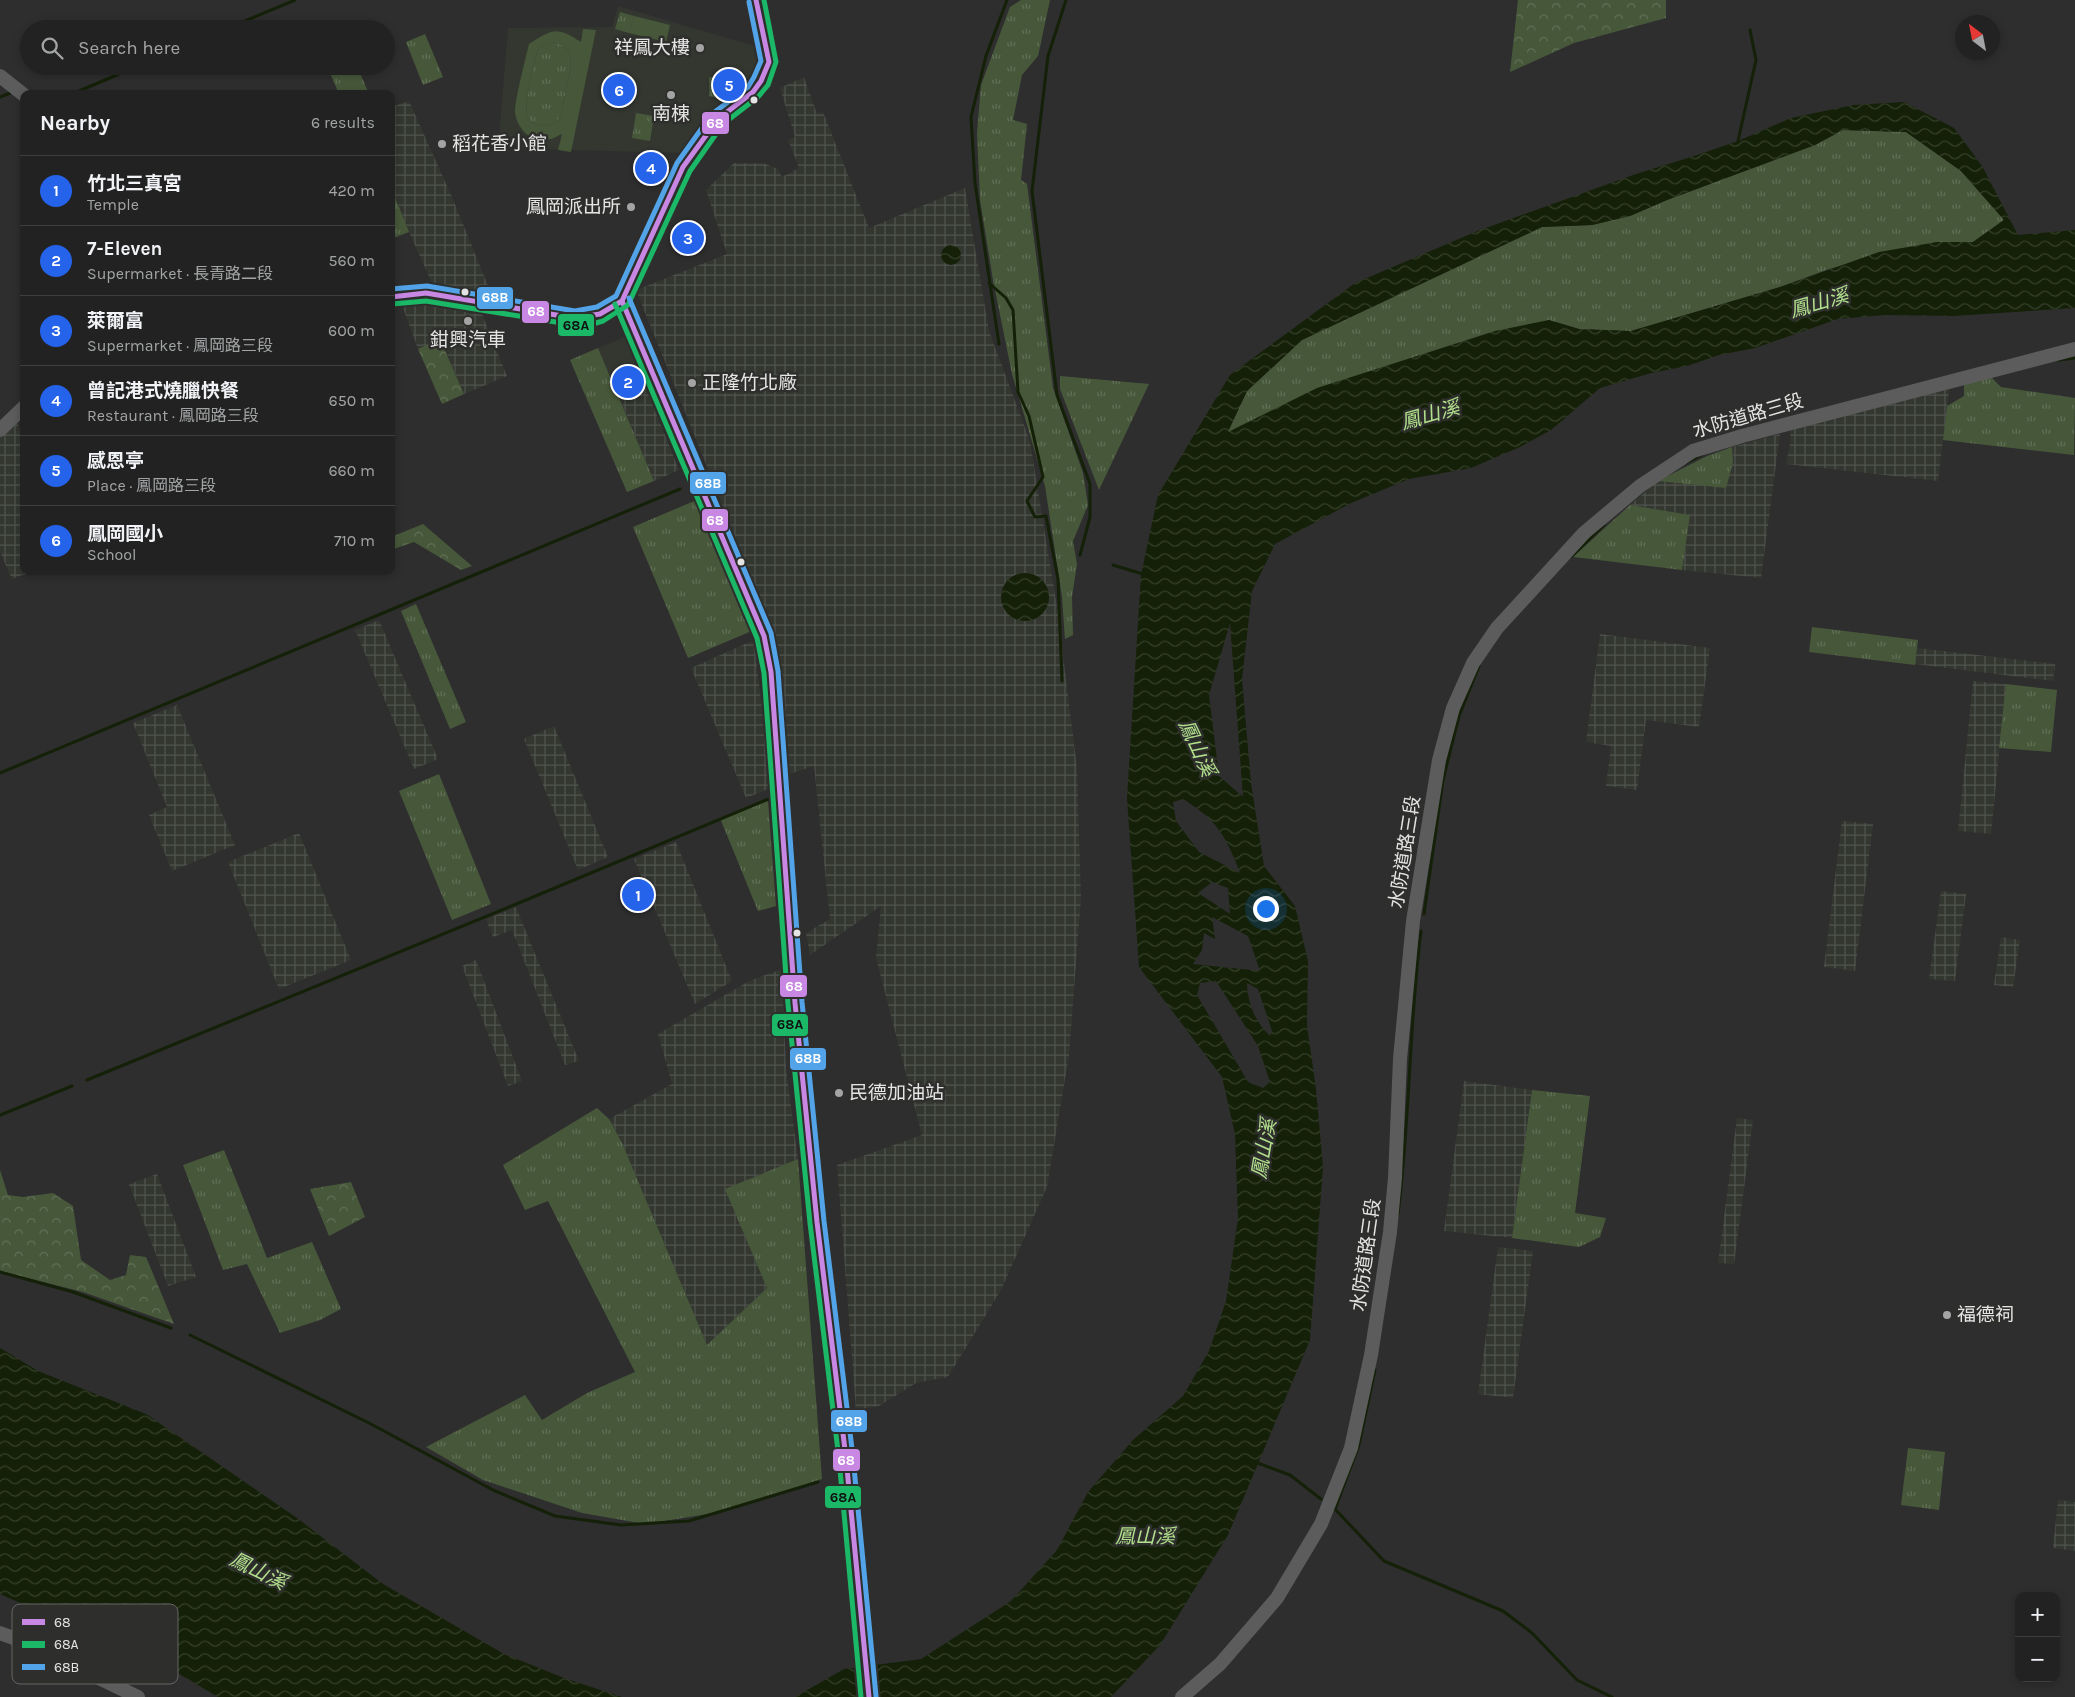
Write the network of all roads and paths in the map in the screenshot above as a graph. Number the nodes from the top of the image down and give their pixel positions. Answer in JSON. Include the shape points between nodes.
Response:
{"nodes":[{"id":1,"x":756,"y":0,"type":"edge"},
{"id":2,"x":0,"y":76,"type":"edge"},
{"id":3,"x":20,"y":92,"type":"edge"},
{"id":4,"x":395,"y":297,"type":"edge"},
{"id":5,"x":622,"y":301,"type":"junction"},
{"id":6,"x":2075,"y":349,"type":"edge"},
{"id":7,"x":20,"y":411,"type":"edge"},
{"id":8,"x":0,"y":430,"type":"edge"},
{"id":9,"x":0,"y":1633,"type":"edge"},
{"id":10,"x":12,"y":1637,"type":"edge"},
{"id":11,"x":112,"y":1684,"type":"edge"},
{"id":12,"x":138,"y":1697,"type":"edge"},
{"id":13,"x":869,"y":1697,"type":"edge"},
{"id":14,"x":1182,"y":1697,"type":"edge"}],
"edges":[{"from":1,"to":5,"type":"street","via":[[769,62],[761,81],[753,92],[718,119],[683,167]]},
{"from":2,"to":3,"type":"street"},
{"from":4,"to":5,"type":"street","via":[[426,293],[587,319],[607,313]]},
{"from":5,"to":13,"type":"street","via":[[764,636],[771,672],[816,1222],[846,1458]]},
{"from":6,"to":14,"type":"street","name":"水防道路三段","via":[[1693,451],[1640,486],[1584,533],[1497,628],[1473,663],[1453,708],[1439,760],[1413,921],[1401,1049],[1390,1232],[1371,1355],[1351,1448],[1321,1524],[1277,1598],[1220,1664]]},
{"from":7,"to":8,"type":"street"},
{"from":9,"to":10,"type":"street"},
{"from":11,"to":12,"type":"street"}]}
